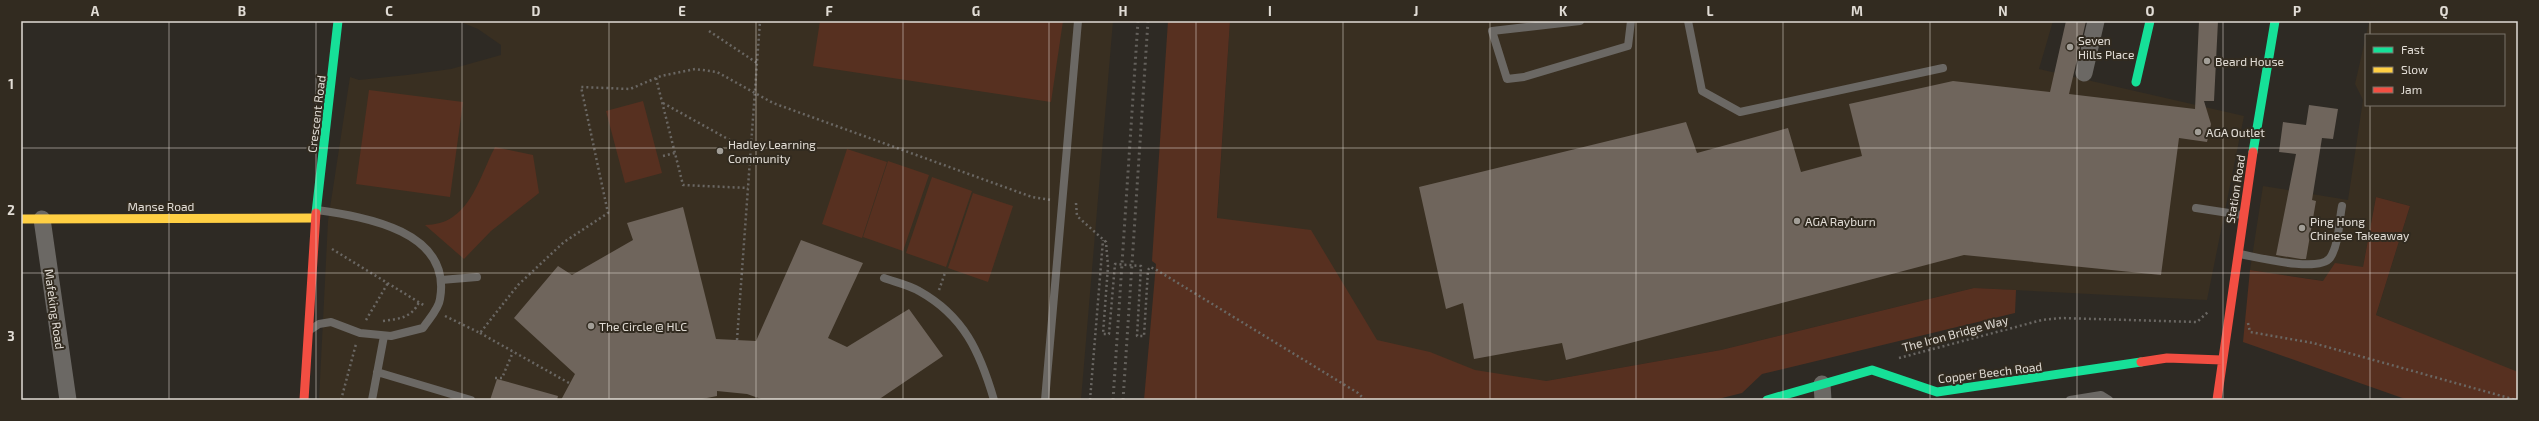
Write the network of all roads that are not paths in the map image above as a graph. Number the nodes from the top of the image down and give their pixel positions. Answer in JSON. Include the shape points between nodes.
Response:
{"nodes":[{"id":1,"x":338,"y":21,"type":"edge"},
{"id":2,"x":1078,"y":21,"type":"edge"},
{"id":3,"x":1580,"y":21,"type":"edge"},
{"id":4,"x":1631,"y":21,"type":"edge"},
{"id":5,"x":1688,"y":21,"type":"edge"},
{"id":6,"x":2096,"y":21,"type":"edge"},
{"id":7,"x":2150,"y":21,"type":"edge"},
{"id":8,"x":2275,"y":21,"type":"edge"},
{"id":9,"x":1943,"y":68,"type":"dead end"},
{"id":10,"x":2084,"y":73,"type":"dead end"},
{"id":11,"x":2136,"y":82,"type":"dead end"},
{"id":12,"x":2342,"y":206,"type":"dead end"},
{"id":13,"x":2196,"y":208,"type":"dead end"},
{"id":14,"x":315,"y":214,"type":"junction"},
{"id":15,"x":2243,"y":215,"type":"junction"},
{"id":16,"x":21,"y":219,"type":"edge"},
{"id":17,"x":42,"y":219,"type":"junction"},
{"id":18,"x":2238,"y":254,"type":"junction"},
{"id":19,"x":477,"y":277,"type":"dead end"},
{"id":20,"x":884,"y":278,"type":"dead end"},
{"id":21,"x":440,"y":280,"type":"junction"},
{"id":22,"x":308,"y":331,"type":"junction"},
{"id":23,"x":384,"y":336,"type":"junction"},
{"id":24,"x":2222,"y":360,"type":"junction"},
{"id":25,"x":376,"y":372,"type":"junction"},
{"id":26,"x":1822,"y":392,"type":"edge"},
{"id":27,"x":68,"y":400,"type":"edge"},
{"id":28,"x":304,"y":400,"type":"edge"},
{"id":29,"x":372,"y":400,"type":"edge"},
{"id":30,"x":471,"y":400,"type":"edge"},
{"id":31,"x":994,"y":400,"type":"edge"},
{"id":32,"x":1045,"y":400,"type":"edge"},
{"id":33,"x":1767,"y":400,"type":"edge"},
{"id":34,"x":2070,"y":400,"type":"edge"},
{"id":35,"x":2109,"y":400,"type":"edge"},
{"id":36,"x":2216,"y":400,"type":"edge"}],
"edges":[{"from":1,"to":14,"type":"street","name":"Crescent Road"},
{"from":2,"to":32,"type":"lane"},
{"from":3,"to":4,"type":"lane","via":[[1492,31],[1507,79],[1524,78],[1628,46]]},
{"from":5,"to":9,"type":"lane","via":[[1702,91],[1740,112]]},
{"from":6,"to":10,"type":"street"},
{"from":7,"to":11,"type":"street"},
{"from":8,"to":15,"type":"street","name":"Station Road"},
{"from":12,"to":18,"type":"lane","via":[[2336,242],[2330,258],[2323,263],[2309,265]]},
{"from":13,"to":15,"type":"lane"},
{"from":14,"to":17,"type":"street","name":"Manse Road","via":[[302,218]]},
{"from":14,"to":21,"type":"lane","via":[[351,214],[400,230],[427,247],[438,269]]},
{"from":14,"to":22,"type":"street","name":"Crescent Road"},
{"from":15,"to":18,"type":"street","name":"Station Road"},
{"from":16,"to":17,"type":"street","name":"Manse Road"},
{"from":17,"to":27,"type":"street","name":"Mafeking Road"},
{"from":18,"to":24,"type":"street","name":"Station Road"},
{"from":19,"to":21,"type":"lane"},
{"from":20,"to":31,"type":"lane","via":[[919,290],[952,314],[969,335],[985,371]]},
{"from":21,"to":23,"type":"lane","via":[[440,300],[423,328]]},
{"from":22,"to":23,"type":"lane","via":[[319,324],[331,322],[360,333]]},
{"from":22,"to":28,"type":"street","name":"Crescent Road"},
{"from":23,"to":25,"type":"lane"},
{"from":24,"to":26,"type":"street","name":"Copper Beech Road","via":[[2167,358],[1937,392],[1872,370]]},
{"from":24,"to":36,"type":"street","name":"Station Road"},
{"from":25,"to":29,"type":"lane"},
{"from":25,"to":30,"type":"lane"},
{"from":26,"to":33,"type":"street","name":"Copper Beech Road"},
{"from":34,"to":35,"type":"lane","via":[[2102,395]]}]}
